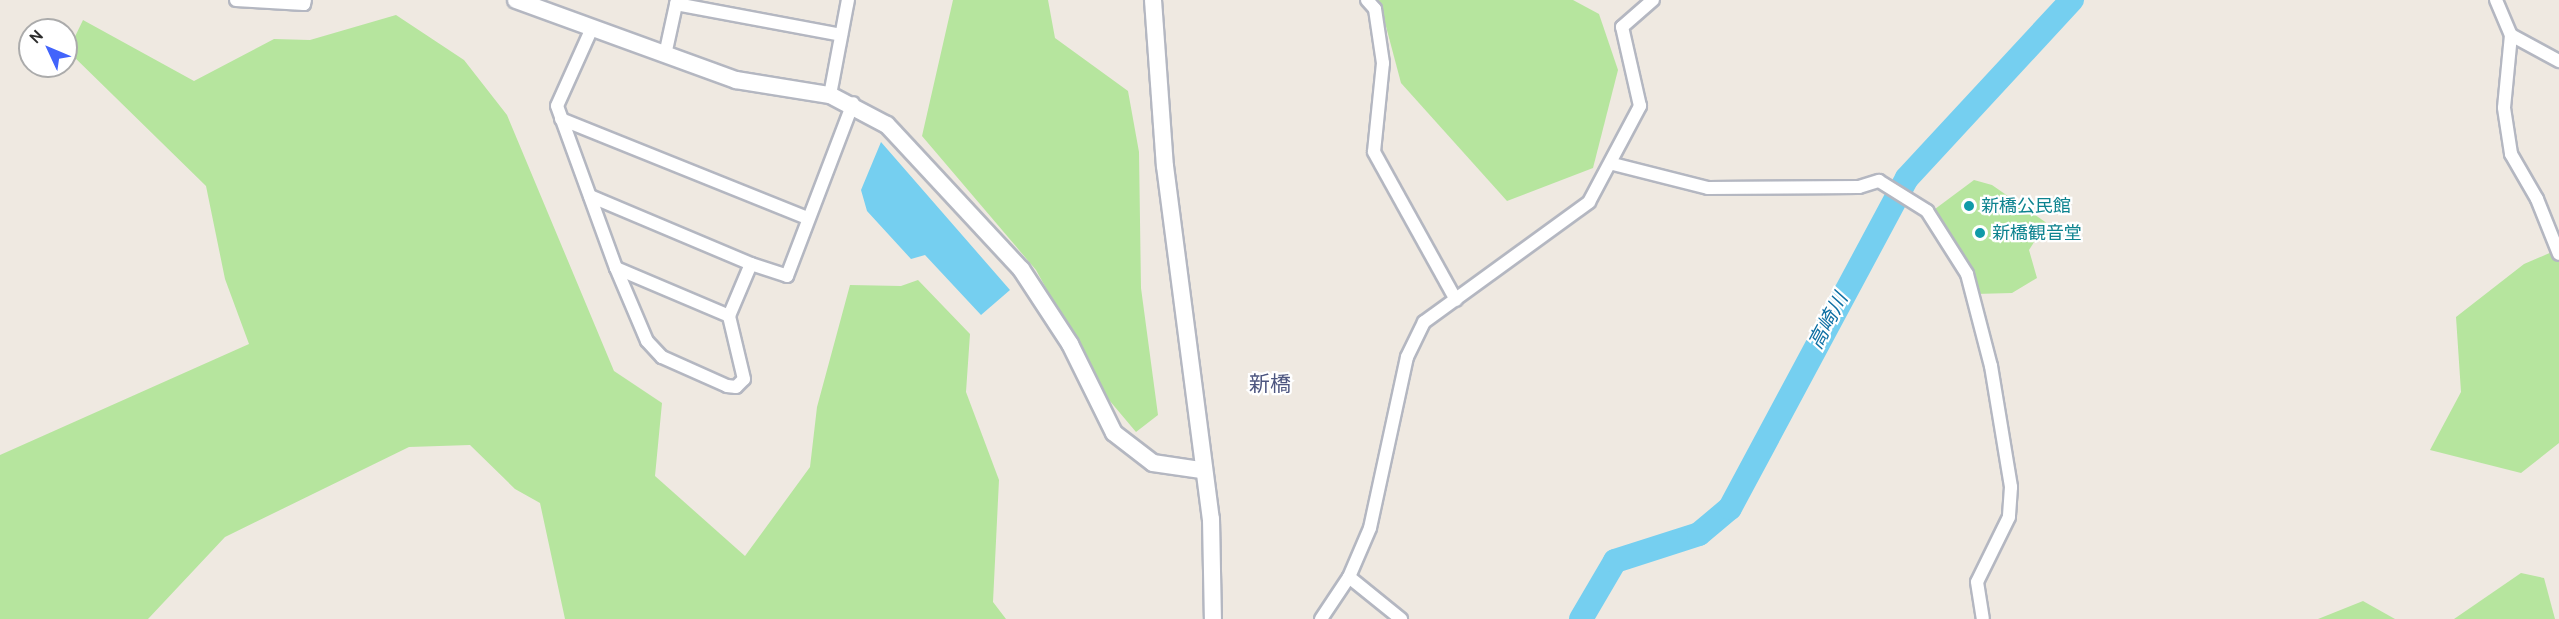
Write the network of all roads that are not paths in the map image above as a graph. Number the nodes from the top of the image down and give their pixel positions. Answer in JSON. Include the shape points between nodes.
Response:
{"nodes":[{"id":1,"x":236,"y":0,"type":"edge"},
{"id":2,"x":305,"y":0,"type":"edge"},
{"id":3,"x":516,"y":0,"type":"edge"},
{"id":4,"x":848,"y":0,"type":"edge"},
{"id":5,"x":1153,"y":0,"type":"edge"},
{"id":6,"x":1367,"y":0,"type":"edge"},
{"id":7,"x":1653,"y":0,"type":"edge"},
{"id":8,"x":2496,"y":0,"type":"edge"},
{"id":9,"x":677,"y":2,"type":"edge"},
{"id":10,"x":592,"y":28,"type":"junction"},
{"id":11,"x":841,"y":35,"type":"junction"},
{"id":12,"x":2511,"y":35,"type":"junction"},
{"id":13,"x":665,"y":55,"type":"junction"},
{"id":14,"x":2559,"y":61,"type":"edge"},
{"id":15,"x":830,"y":95,"type":"junction"},
{"id":16,"x":853,"y":103,"type":"junction"},
{"id":17,"x":561,"y":119,"type":"junction"},
{"id":18,"x":1613,"y":164,"type":"junction"},
{"id":19,"x":590,"y":196,"type":"junction"},
{"id":20,"x":807,"y":218,"type":"junction"},
{"id":21,"x":2559,"y":254,"type":"edge"},
{"id":22,"x":752,"y":264,"type":"junction"},
{"id":23,"x":616,"y":268,"type":"junction"},
{"id":24,"x":1456,"y":300,"type":"junction"},
{"id":25,"x":729,"y":316,"type":"junction"},
{"id":26,"x":1202,"y":470,"type":"junction"},
{"id":27,"x":1349,"y":577,"type":"junction"},
{"id":28,"x":1214,"y":619,"type":"edge"},
{"id":29,"x":1321,"y":619,"type":"edge"},
{"id":30,"x":1401,"y":619,"type":"edge"},
{"id":31,"x":1983,"y":619,"type":"edge"}],
"edges":[{"from":1,"to":2,"type":"street","via":[[304,4]]},
{"from":3,"to":10,"type":"street"},
{"from":4,"to":11,"type":"street"},
{"from":5,"to":26,"type":"street","via":[[1165,166]]},
{"from":6,"to":24,"type":"street","via":[[1375,9],[1383,63],[1374,152]]},
{"from":7,"to":18,"type":"street","via":[[1622,27],[1640,106]]},
{"from":8,"to":12,"type":"street"},
{"from":9,"to":11,"type":"street"},
{"from":9,"to":13,"type":"street"},
{"from":10,"to":13,"type":"street"},
{"from":10,"to":17,"type":"street","via":[[557,106]]},
{"from":11,"to":15,"type":"street"},
{"from":12,"to":14,"type":"street"},
{"from":12,"to":21,"type":"street","via":[[2504,108],[2511,154],[2538,199]]},
{"from":13,"to":15,"type":"street","via":[[736,80]]},
{"from":15,"to":16,"type":"street"},
{"from":16,"to":20,"type":"street"},
{"from":16,"to":26,"type":"street","via":[[910,148],[1022,269],[1125,444],[1167,469]]},
{"from":17,"to":19,"type":"street"},
{"from":17,"to":20,"type":"street"},
{"from":18,"to":24,"type":"street","via":[[1578,215]]},
{"from":18,"to":31,"type":"street","via":[[1708,188],[1859,187],[1879,181],[1927,211],[1967,274],[1990,366],[2011,487],[2009,518],[1977,582]]},
{"from":19,"to":22,"type":"street"},
{"from":19,"to":23,"type":"street"},
{"from":20,"to":22,"type":"street","via":[[787,276]]},
{"from":22,"to":25,"type":"street"},
{"from":23,"to":25,"type":"street"},
{"from":23,"to":25,"type":"street","via":[[647,341],[662,357],[736,387],[745,371]]},
{"from":24,"to":27,"type":"street","via":[[1424,322],[1407,357],[1379,493]]},
{"from":26,"to":28,"type":"street","via":[[1216,565]]},
{"from":27,"to":29,"type":"street"},
{"from":27,"to":30,"type":"street"}]}
